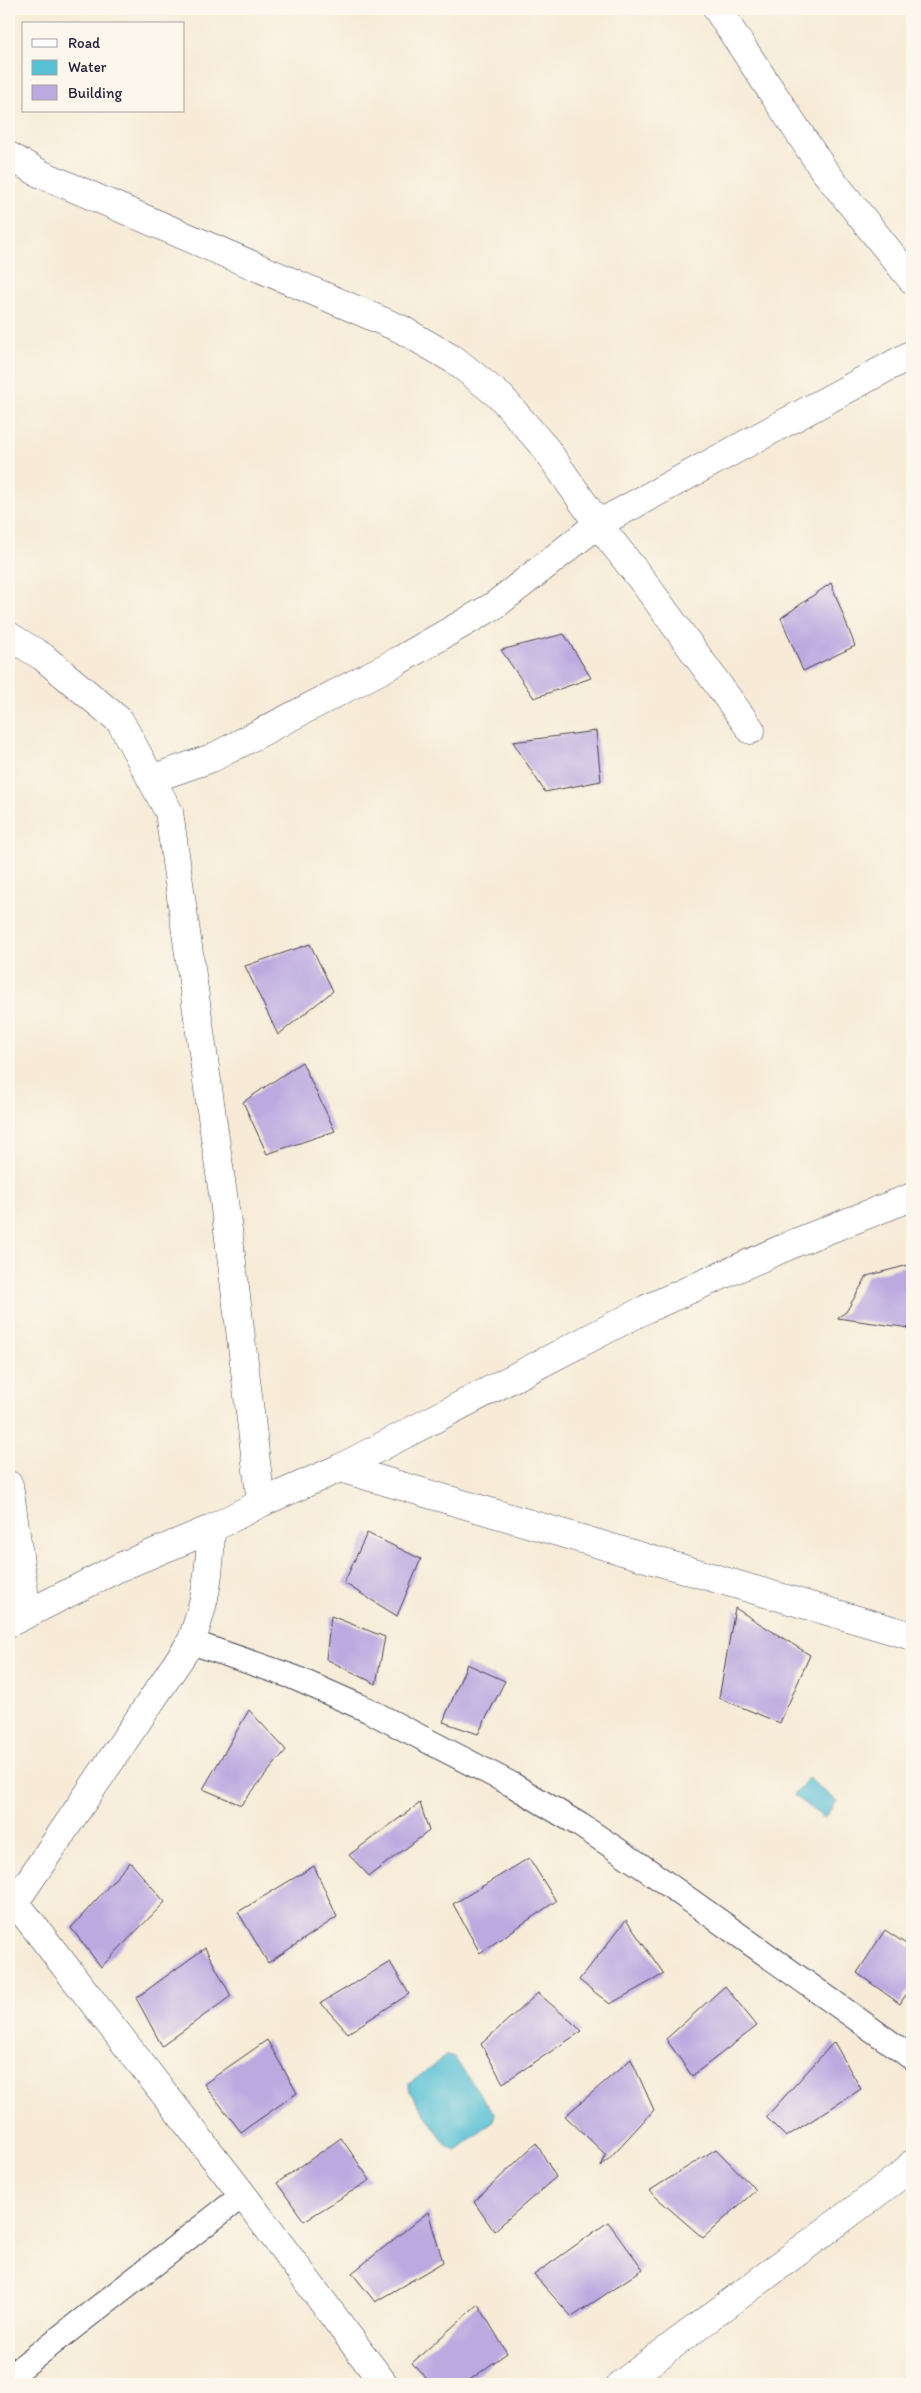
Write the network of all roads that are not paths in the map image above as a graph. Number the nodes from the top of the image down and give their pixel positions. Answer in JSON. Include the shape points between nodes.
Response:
{"nodes":[{"id":1,"x":717,"y":9,"type":"edge"},
{"id":2,"x":9,"y":156,"type":"edge"},
{"id":3,"x":912,"y":280,"type":"edge"},
{"id":4,"x":912,"y":354,"type":"edge"},
{"id":5,"x":598,"y":524,"type":"junction"},
{"id":6,"x":9,"y":636,"type":"edge"},
{"id":7,"x":751,"y":730,"type":"dead end"},
{"id":8,"x":151,"y":779,"type":"junction"},
{"id":9,"x":912,"y":1197,"type":"edge"},
{"id":10,"x":340,"y":1468,"type":"junction"},
{"id":11,"x":9,"y":1485,"type":"edge"},
{"id":12,"x":261,"y":1503,"type":"junction"},
{"id":13,"x":211,"y":1529,"type":"junction"},
{"id":14,"x":18,"y":1617,"type":"edge"},
{"id":15,"x":912,"y":1636,"type":"edge"},
{"id":16,"x":191,"y":1642,"type":"junction"},
{"id":17,"x":12,"y":1905,"type":"edge"},
{"id":18,"x":912,"y":2058,"type":"edge"},
{"id":19,"x":910,"y":2171,"type":"edge"},
{"id":20,"x":243,"y":2195,"type":"junction"},
{"id":21,"x":9,"y":2378,"type":"edge"},
{"id":22,"x":384,"y":2384,"type":"edge"},
{"id":23,"x":621,"y":2384,"type":"edge"}],
"edges":[{"from":1,"to":3,"type":"street","via":[[823,170]]},
{"from":2,"to":5,"type":"street","via":[[41,174],[401,330],[456,361],[502,398],[546,450]]},
{"from":4,"to":5,"type":"street"},
{"from":5,"to":7,"type":"street"},
{"from":5,"to":8,"type":"street","via":[[495,605],[406,656],[212,758]]},
{"from":6,"to":8,"type":"street","via":[[43,657],[120,721]]},
{"from":8,"to":12,"type":"street","via":[[170,812],[227,1220]]},
{"from":9,"to":10,"type":"street","via":[[796,1242],[646,1309]]},
{"from":10,"to":12,"type":"street"},
{"from":10,"to":15,"type":"street"},
{"from":11,"to":14,"type":"street"},
{"from":12,"to":13,"type":"street"},
{"from":13,"to":14,"type":"street","via":[[120,1567]]},
{"from":13,"to":16,"type":"street","via":[[210,1570],[204,1607]]},
{"from":16,"to":17,"type":"street"},
{"from":16,"to":18,"type":"lane","via":[[293,1677],[368,1710],[511,1784],[646,1868]]},
{"from":17,"to":20,"type":"street"},
{"from":19,"to":23,"type":"street"},
{"from":20,"to":21,"type":"lane"},
{"from":20,"to":22,"type":"street"}]}
